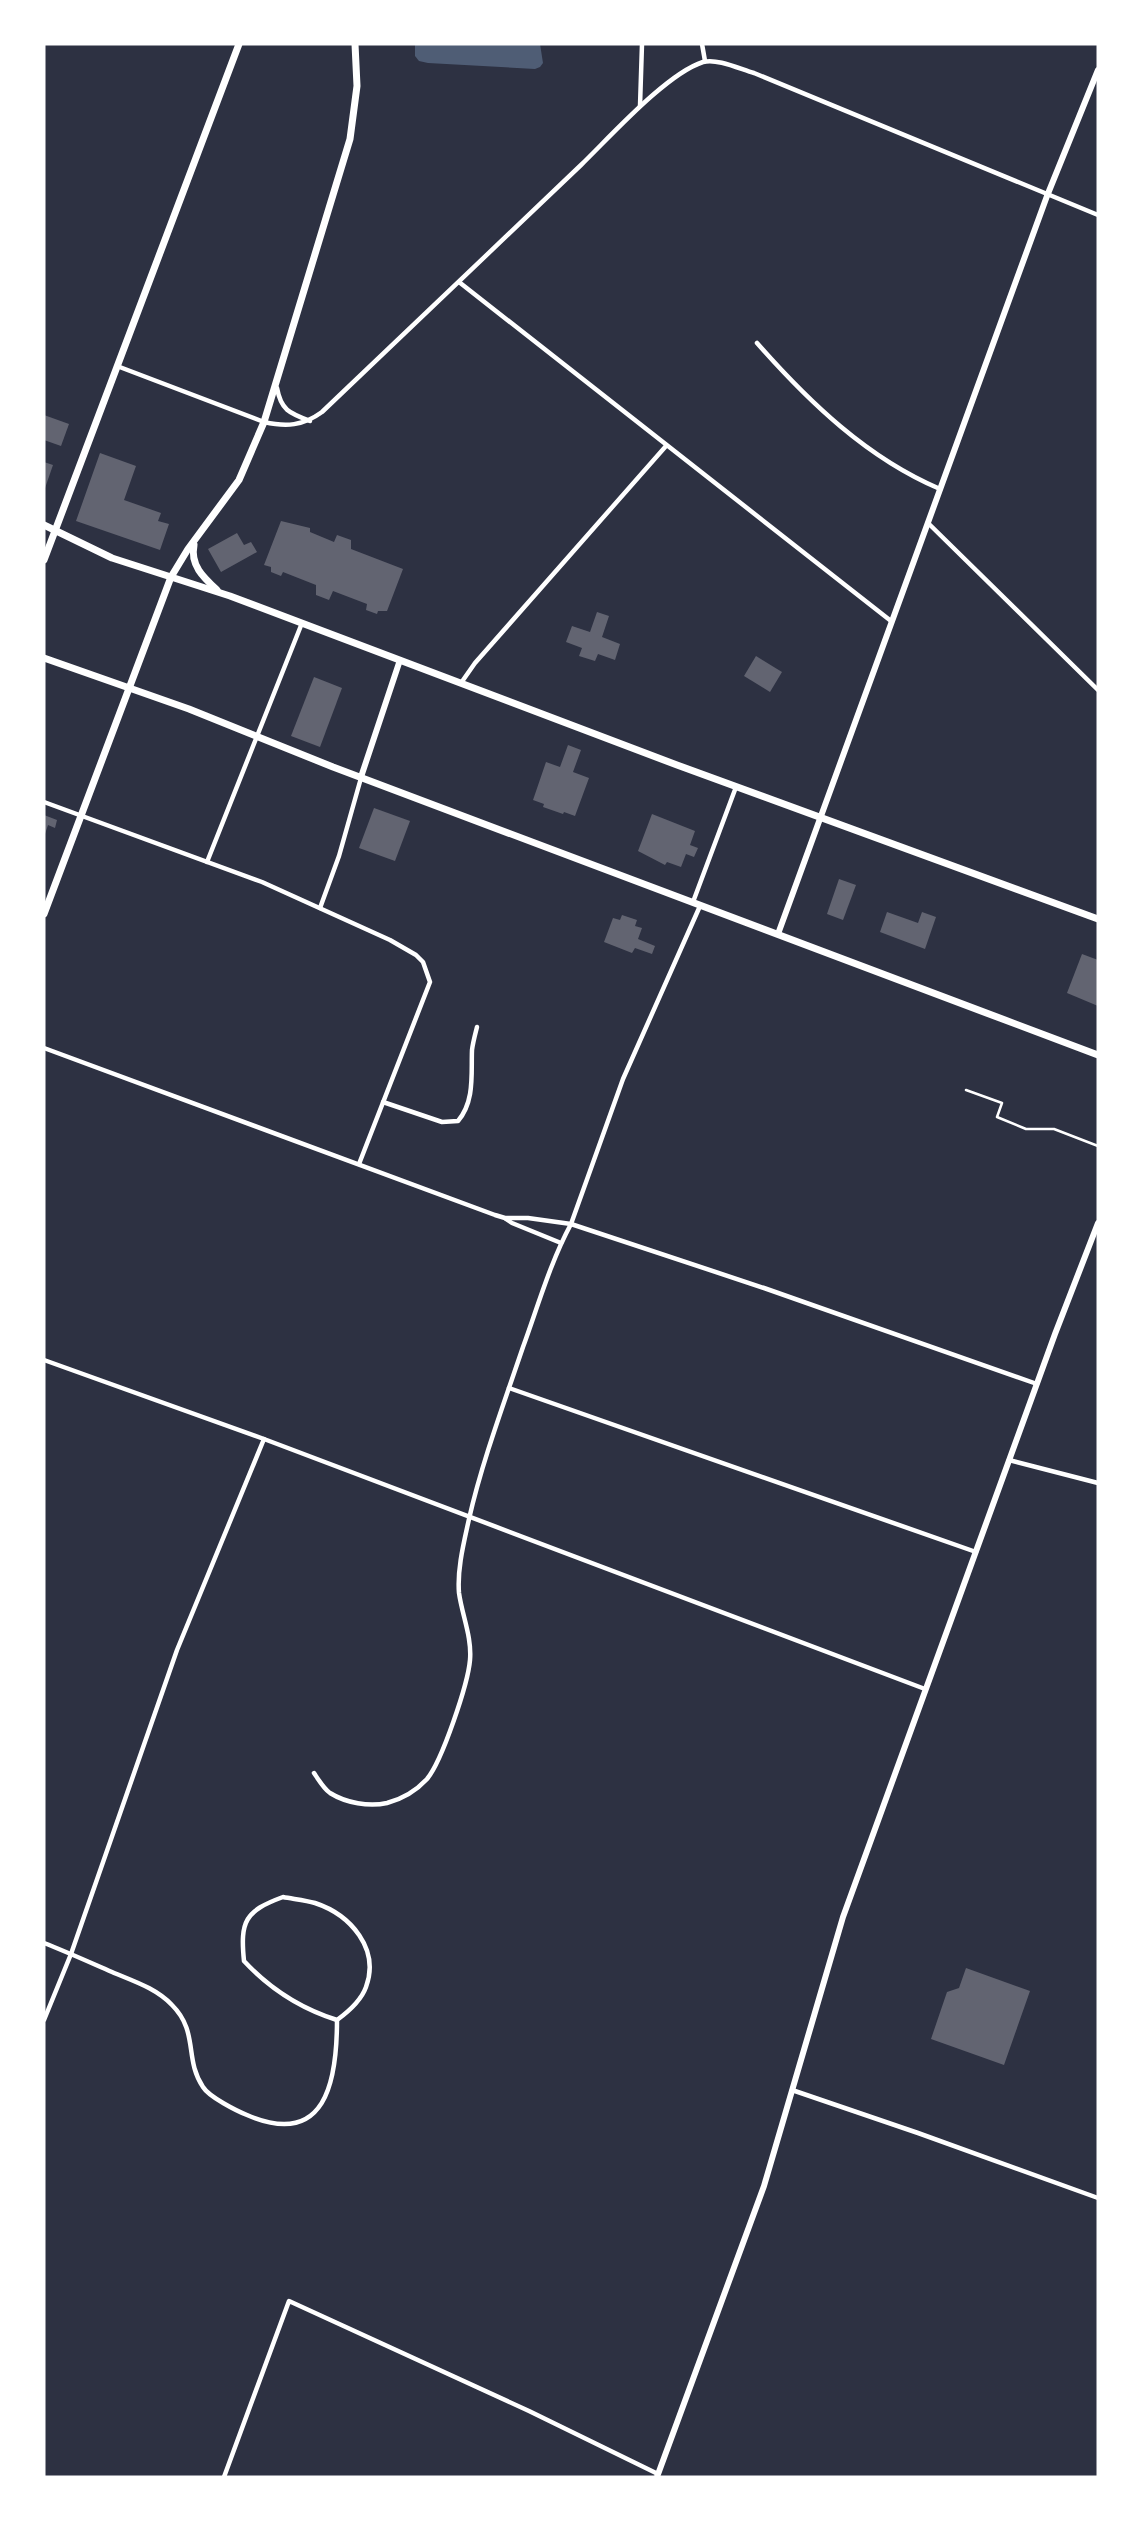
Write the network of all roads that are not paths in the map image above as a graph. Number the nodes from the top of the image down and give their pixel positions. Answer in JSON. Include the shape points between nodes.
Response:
{"nodes":[{"id":1,"x":239,"y":44,"type":"edge"},
{"id":2,"x":355,"y":44,"type":"edge"},
{"id":3,"x":642,"y":44,"type":"edge"},
{"id":4,"x":702,"y":44,"type":"edge"},
{"id":5,"x":705,"y":61,"type":"junction"},
{"id":6,"x":1098,"y":70,"type":"edge"},
{"id":7,"x":640,"y":107,"type":"junction"},
{"id":8,"x":1047,"y":196,"type":"junction"},
{"id":9,"x":1098,"y":215,"type":"edge"},
{"id":10,"x":459,"y":282,"type":"junction"},
{"id":11,"x":757,"y":343,"type":"dead end"},
{"id":12,"x":117,"y":366,"type":"junction"},
{"id":13,"x":276,"y":382,"type":"junction"},
{"id":14,"x":310,"y":421,"type":"junction"},
{"id":15,"x":264,"y":422,"type":"junction"},
{"id":16,"x":666,"y":446,"type":"junction"},
{"id":17,"x":940,"y":489,"type":"junction"},
{"id":18,"x":928,"y":522,"type":"junction"},
{"id":19,"x":44,"y":525,"type":"edge"},
{"id":20,"x":55,"y":529,"type":"junction"},
{"id":21,"x":195,"y":540,"type":"junction"},
{"id":22,"x":44,"y":560,"type":"edge"},
{"id":23,"x":171,"y":577,"type":"junction"},
{"id":24,"x":220,"y":592,"type":"junction"},
{"id":25,"x":891,"y":621,"type":"junction"},
{"id":26,"x":302,"y":623,"type":"junction"},
{"id":27,"x":44,"y":658,"type":"edge"},
{"id":28,"x":401,"y":660,"type":"junction"},
{"id":29,"x":460,"y":683,"type":"junction"},
{"id":30,"x":130,"y":687,"type":"junction"},
{"id":31,"x":1098,"y":690,"type":"edge"},
{"id":32,"x":257,"y":737,"type":"junction"},
{"id":33,"x":361,"y":777,"type":"junction"},
{"id":34,"x":736,"y":787,"type":"junction"},
{"id":35,"x":44,"y":802,"type":"edge"},
{"id":36,"x":81,"y":816,"type":"junction"},
{"id":37,"x":820,"y":818,"type":"junction"},
{"id":38,"x":208,"y":862,"type":"junction"},
{"id":39,"x":697,"y":903,"type":"junction"},
{"id":40,"x":320,"y":908,"type":"junction"},
{"id":41,"x":44,"y":914,"type":"edge"},
{"id":42,"x":1098,"y":919,"type":"edge"},
{"id":43,"x":778,"y":934,"type":"junction"},
{"id":44,"x":477,"y":1027,"type":"dead end"},
{"id":45,"x":44,"y":1048,"type":"edge"},
{"id":46,"x":1098,"y":1055,"type":"edge"},
{"id":47,"x":966,"y":1090,"type":"dead end"},
{"id":48,"x":383,"y":1102,"type":"junction"},
{"id":49,"x":1098,"y":1146,"type":"edge"},
{"id":50,"x":359,"y":1164,"type":"junction"},
{"id":51,"x":505,"y":1218,"type":"junction"},
{"id":52,"x":1098,"y":1223,"type":"edge"},
{"id":53,"x":571,"y":1224,"type":"junction"},
{"id":54,"x":561,"y":1243,"type":"junction"},
{"id":55,"x":44,"y":1360,"type":"edge"},
{"id":56,"x":1037,"y":1384,"type":"junction"},
{"id":57,"x":509,"y":1388,"type":"junction"},
{"id":58,"x":264,"y":1439,"type":"junction"},
{"id":59,"x":1009,"y":1460,"type":"junction"},
{"id":60,"x":1098,"y":1483,"type":"edge"},
{"id":61,"x":469,"y":1518,"type":"junction"},
{"id":62,"x":976,"y":1552,"type":"junction"},
{"id":63,"x":925,"y":1689,"type":"junction"},
{"id":64,"x":314,"y":1773,"type":"dead end"},
{"id":65,"x":44,"y":1943,"type":"edge"},
{"id":66,"x":71,"y":1954,"type":"junction"},
{"id":67,"x":44,"y":2020,"type":"edge"},
{"id":68,"x":337,"y":2021,"type":"junction"},
{"id":69,"x":792,"y":2090,"type":"junction"},
{"id":70,"x":1098,"y":2198,"type":"edge"},
{"id":71,"x":658,"y":2476,"type":"edge"},
{"id":72,"x":224,"y":2477,"type":"edge"}],
"edges":[{"from":1,"to":12,"type":"main road"},
{"from":2,"to":13,"type":"main road","via":[[358,86],[350,139]]},
{"from":3,"to":7,"type":"street"},
{"from":4,"to":5,"type":"street"},
{"from":5,"to":7,"type":"street"},
{"from":5,"to":8,"type":"street","via":[[754,74]]},
{"from":6,"to":8,"type":"main road"},
{"from":7,"to":10,"type":"street"},
{"from":8,"to":9,"type":"street"},
{"from":8,"to":17,"type":"main road"},
{"from":10,"to":14,"type":"street"},
{"from":10,"to":16,"type":"street"},
{"from":11,"to":17,"type":"street","via":[[844,431],[913,478]]},
{"from":12,"to":15,"type":"street"},
{"from":12,"to":20,"type":"main road"},
{"from":13,"to":14,"type":"street","via":[[285,408]]},
{"from":13,"to":15,"type":"main road"},
{"from":14,"to":15,"type":"street","via":[[286,426]]},
{"from":15,"to":21,"type":"main road","via":[[239,480]]},
{"from":16,"to":25,"type":"street"},
{"from":16,"to":29,"type":"street"},
{"from":17,"to":18,"type":"main road"},
{"from":18,"to":25,"type":"main road"},
{"from":18,"to":31,"type":"street"},
{"from":19,"to":20,"type":"main road"},
{"from":20,"to":22,"type":"main road"},
{"from":20,"to":23,"type":"main road","via":[[112,558]]},
{"from":21,"to":23,"type":"main road"},
{"from":21,"to":24,"type":"main road","via":[[192,553],[197,568]]},
{"from":23,"to":24,"type":"main road"},
{"from":23,"to":30,"type":"main road"},
{"from":24,"to":26,"type":"main road"},
{"from":25,"to":37,"type":"main road"},
{"from":26,"to":28,"type":"main road"},
{"from":26,"to":32,"type":"street"},
{"from":27,"to":30,"type":"main road"},
{"from":28,"to":29,"type":"main road"},
{"from":28,"to":33,"type":"main road"},
{"from":29,"to":34,"type":"main road"},
{"from":30,"to":32,"type":"main road"},
{"from":30,"to":36,"type":"main road"},
{"from":32,"to":33,"type":"main road"},
{"from":32,"to":38,"type":"street"},
{"from":33,"to":39,"type":"main road"},
{"from":33,"to":40,"type":"street"},
{"from":34,"to":37,"type":"main road"},
{"from":34,"to":39,"type":"street"},
{"from":35,"to":36,"type":"street"},
{"from":36,"to":38,"type":"street"},
{"from":36,"to":41,"type":"main road"},
{"from":37,"to":42,"type":"main road"},
{"from":37,"to":43,"type":"main road"},
{"from":38,"to":40,"type":"street"},
{"from":39,"to":43,"type":"main road"},
{"from":39,"to":53,"type":"street","via":[[623,1079]]},
{"from":40,"to":48,"type":"street","via":[[401,946],[428,970],[430,982]]},
{"from":43,"to":46,"type":"main road"},
{"from":44,"to":48,"type":"street","via":[[468,1102],[458,1121],[442,1122]]},
{"from":45,"to":50,"type":"street"},
{"from":47,"to":49,"type":"lane","via":[[1002,1103],[997,1117],[1026,1129],[1054,1129]]},
{"from":48,"to":50,"type":"street"},
{"from":50,"to":51,"type":"street"},
{"from":51,"to":53,"type":"street"},
{"from":51,"to":54,"type":"street"},
{"from":52,"to":56,"type":"main road"},
{"from":53,"to":54,"type":"street"},
{"from":53,"to":56,"type":"street"},
{"from":54,"to":57,"type":"street"},
{"from":55,"to":58,"type":"street"},
{"from":56,"to":59,"type":"main road"},
{"from":57,"to":61,"type":"street"},
{"from":57,"to":62,"type":"street"},
{"from":58,"to":61,"type":"street"},
{"from":58,"to":66,"type":"street","via":[[177,1650]]},
{"from":59,"to":60,"type":"street"},
{"from":59,"to":62,"type":"main road"},
{"from":61,"to":63,"type":"street"},
{"from":61,"to":64,"type":"street","via":[[459,1591],[470,1662],[464,1691],[428,1778],[392,1802],[371,1805],[329,1793]]},
{"from":62,"to":63,"type":"main road"},
{"from":63,"to":69,"type":"main road","via":[[842,1917]]},
{"from":65,"to":66,"type":"street"},
{"from":66,"to":67,"type":"street"},
{"from":66,"to":68,"type":"street","via":[[145,1985],[172,2005],[188,2026],[193,2068],[204,2090],[268,2124],[299,2123],[320,2107],[333,2081]]},
{"from":68,"to":68,"type":"street","via":[[365,1988],[370,1961],[359,1931],[316,1903],[283,1896],[260,1905],[246,1918],[244,1961],[272,1987],[312,2012]]},
{"from":69,"to":70,"type":"street"},
{"from":69,"to":71,"type":"main road","via":[[764,2186]]},
{"from":71,"to":72,"type":"street","via":[[289,2301]]}]}
